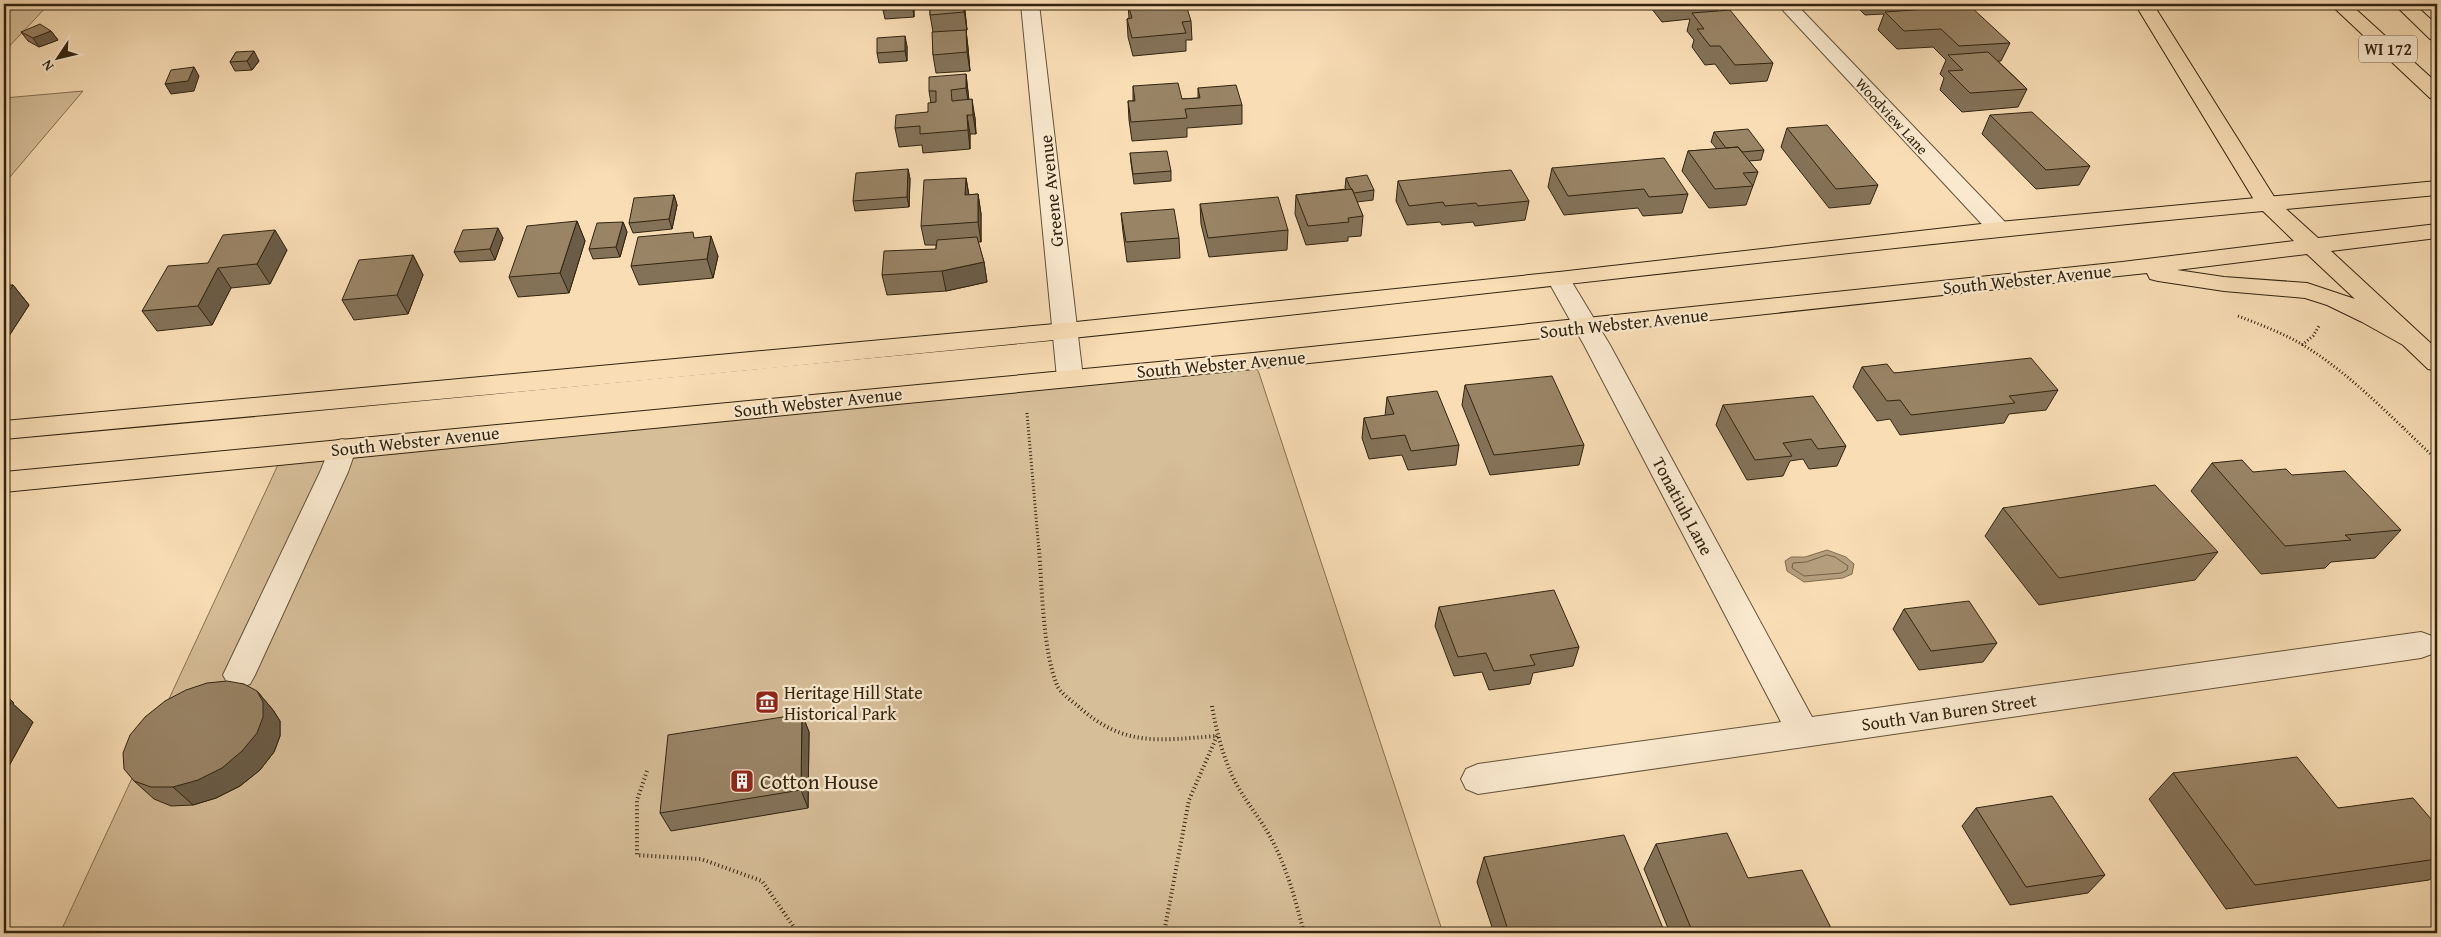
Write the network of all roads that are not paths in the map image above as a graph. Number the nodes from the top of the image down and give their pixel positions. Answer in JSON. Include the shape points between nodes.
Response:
{"nodes":[{"id":1,"x":1030,"y":4,"type":"edge"},
{"id":2,"x":1786,"y":4,"type":"edge"},
{"id":3,"x":2144,"y":4,"type":"edge"},
{"id":4,"x":2340,"y":4,"type":"edge"},
{"id":5,"x":2403,"y":4,"type":"edge"},
{"id":6,"x":2437,"y":35,"type":"edge"},
{"id":7,"x":2437,"y":94,"type":"edge"},
{"id":8,"x":2427,"y":189,"type":"edge"},
{"id":9,"x":2267,"y":203,"type":"junction"},
{"id":10,"x":1998,"y":229,"type":"junction"},
{"id":11,"x":2437,"y":232,"type":"edge"},
{"id":12,"x":2310,"y":246,"type":"junction"},
{"id":13,"x":2122,"y":269,"type":"junction"},
{"id":14,"x":1559,"y":279,"type":"junction"},
{"id":15,"x":1587,"y":327,"type":"junction"},
{"id":16,"x":1066,"y":331,"type":"junction"},
{"id":17,"x":2415,"y":340,"type":"junction"},
{"id":18,"x":2437,"y":363,"type":"edge"},
{"id":19,"x":1070,"y":378,"type":"junction"},
{"id":20,"x":4,"y":430,"type":"edge"},
{"id":21,"x":342,"y":449,"type":"junction"},
{"id":22,"x":4,"y":482,"type":"edge"},
{"id":23,"x":2421,"y":645,"type":"dead end"},
{"id":24,"x":240,"y":675,"type":"dead end"},
{"id":25,"x":1804,"y":733,"type":"junction"},
{"id":26,"x":1478,"y":780,"type":"dead end"}],
"edges":[{"from":1,"to":16,"type":"street","name":"Greene Avenue"},
{"from":2,"to":10,"type":"street","name":"Woodview Lane"},
{"from":3,"to":9,"type":"main road"},
{"from":4,"to":7,"type":"main road","number":"WI 172"},
{"from":5,"to":6,"type":"main road","number":"WI 172"},
{"from":8,"to":9,"type":"main road"},
{"from":9,"to":10,"type":"main road"},
{"from":9,"to":12,"type":"main road"},
{"from":10,"to":14,"type":"main road"},
{"from":11,"to":12,"type":"main road","name":"South Webster Avenue"},
{"from":12,"to":13,"type":"main road","name":"South Webster Avenue"},
{"from":12,"to":17,"type":"main road"},
{"from":13,"to":15,"type":"main road","name":"South Webster Avenue"},
{"from":13,"to":17,"type":"main road","via":[[2308,292],[2336,300]]},
{"from":14,"to":15,"type":"street","name":"Tonatiuh Lane"},
{"from":14,"to":16,"type":"main road"},
{"from":15,"to":19,"type":"main road","name":"South Webster Avenue"},
{"from":15,"to":25,"type":"street","name":"Tonatiuh Lane"},
{"from":16,"to":19,"type":"street","name":"Greene Avenue"},
{"from":16,"to":20,"type":"main road"},
{"from":17,"to":18,"type":"main road"},
{"from":19,"to":21,"type":"main road","name":"South Webster Avenue"},
{"from":21,"to":22,"type":"main road","name":"South Webster Avenue"},
{"from":21,"to":24,"type":"street"},
{"from":23,"to":25,"type":"street","name":"South Van Buren Street"},
{"from":25,"to":26,"type":"street","name":"South Van Buren Street"}]}
